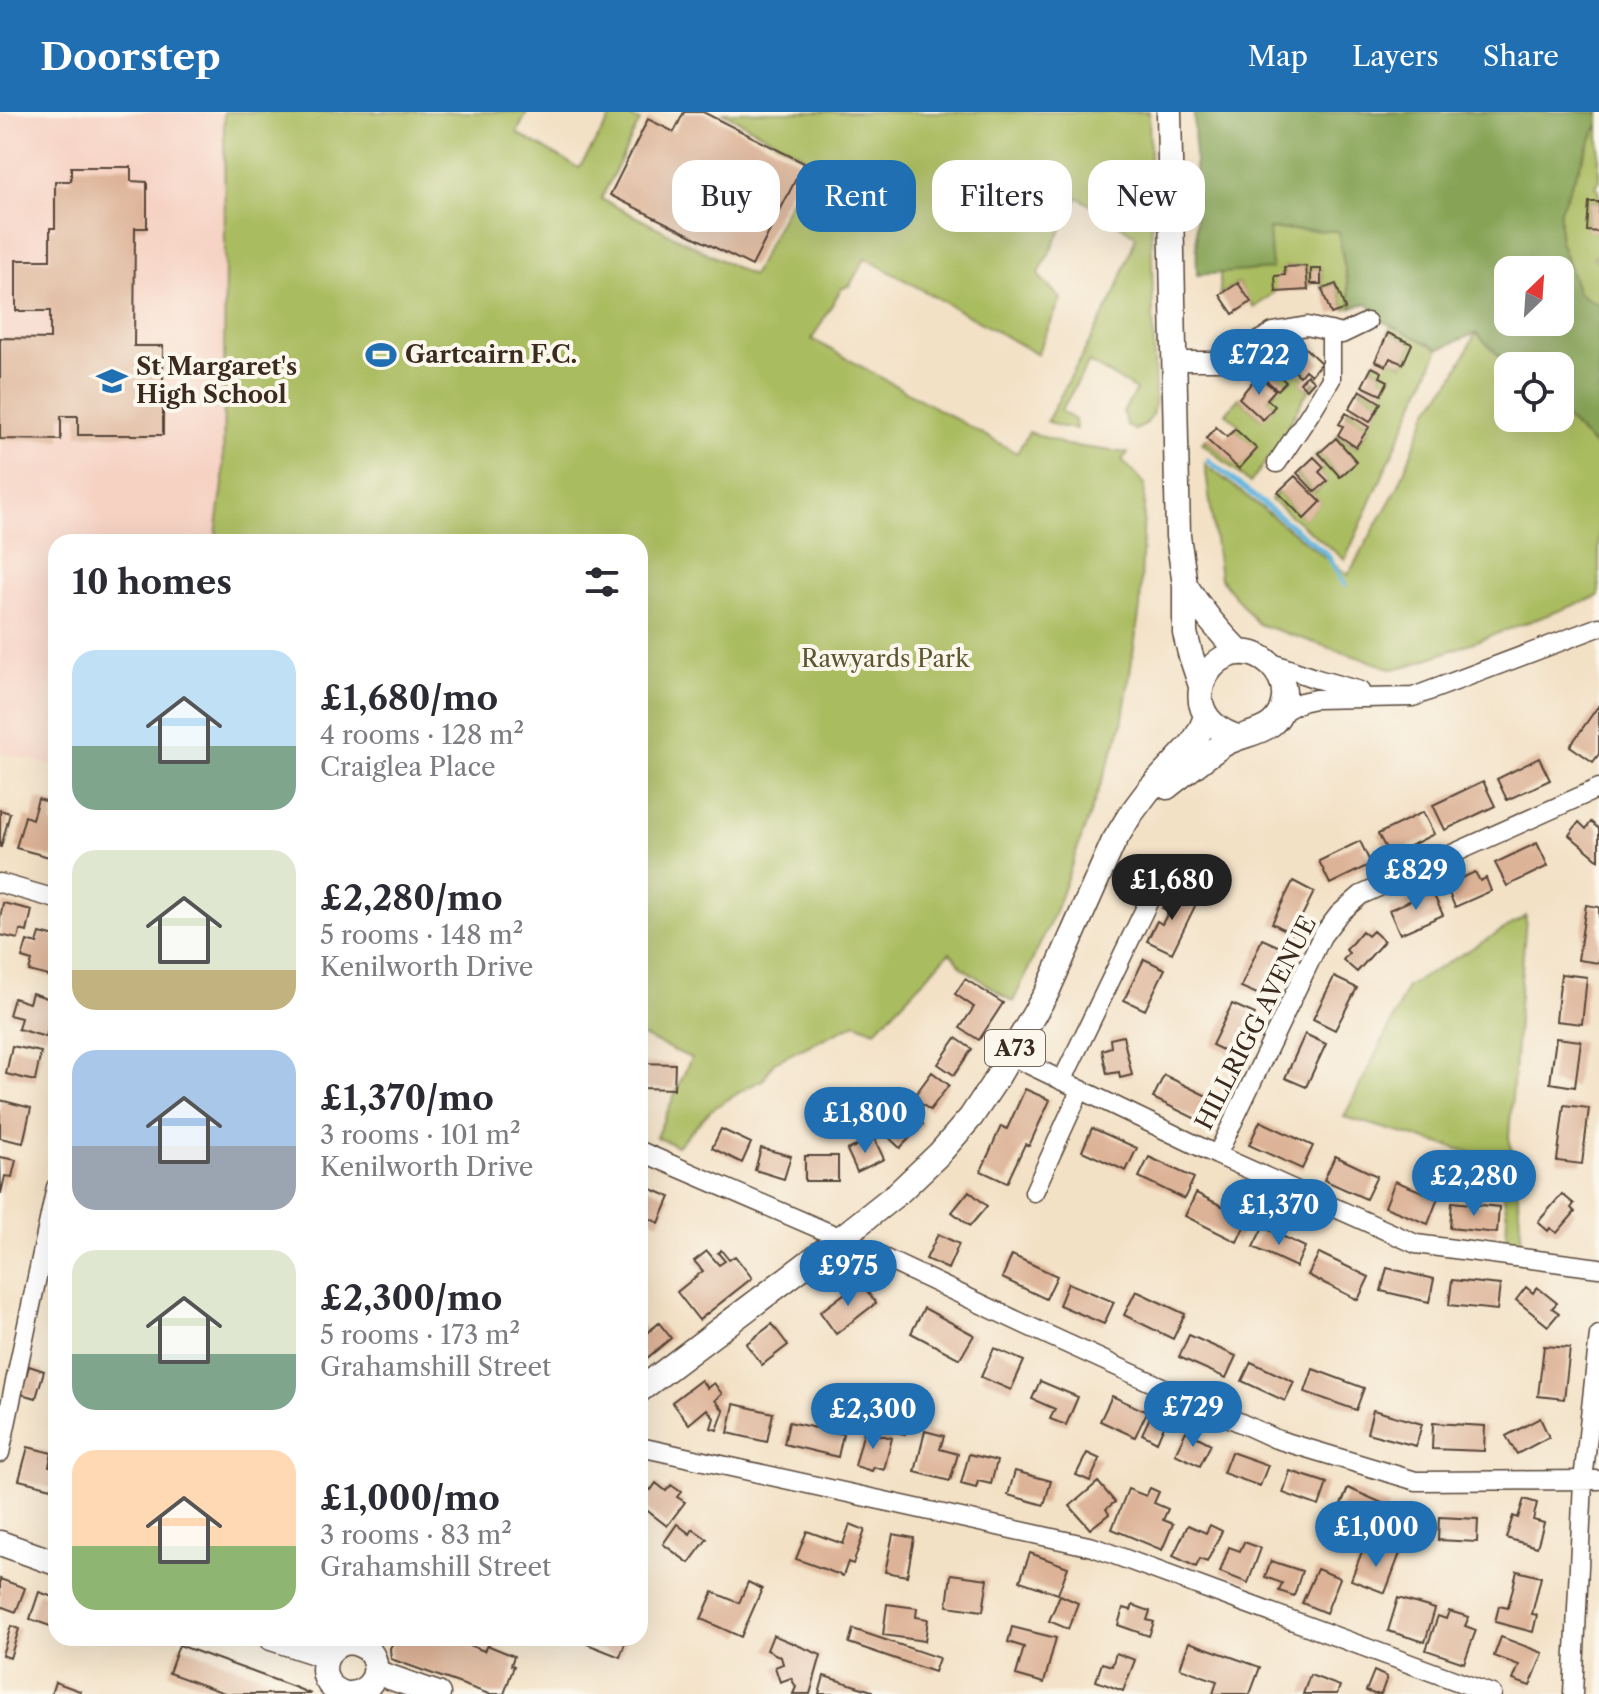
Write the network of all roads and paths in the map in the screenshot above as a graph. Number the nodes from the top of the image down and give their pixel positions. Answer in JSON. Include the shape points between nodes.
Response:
{"nodes":[{"id":1,"x":1169,"y":112,"type":"edge"},
{"id":2,"x":1367,"y":322,"type":"dead end"},
{"id":3,"x":1331,"y":331,"type":"junction"},
{"id":4,"x":1175,"y":361,"type":"junction"},
{"id":5,"x":1277,"y":463,"type":"dead end"},
{"id":6,"x":1185,"y":585,"type":"junction"},
{"id":7,"x":1599,"y":627,"type":"edge"},
{"id":8,"x":1240,"y":653,"type":"junction"},
{"id":9,"x":1266,"y":661,"type":"junction"},
{"id":10,"x":1201,"y":686,"type":"junction"},
{"id":11,"x":1394,"y":698,"type":"junction"},
{"id":12,"x":1280,"y":713,"type":"junction"},
{"id":13,"x":1206,"y":717,"type":"junction"},
{"id":14,"x":1237,"y":737,"type":"junction"},
{"id":15,"x":1599,"y":788,"type":"edge"},
{"id":16,"x":1130,"y":815,"type":"junction"},
{"id":17,"x":0,"y":883,"type":"edge"},
{"id":18,"x":1154,"y":890,"type":"dead end"},
{"id":19,"x":48,"y":897,"type":"edge"},
{"id":20,"x":1011,"y":1056,"type":"junction"},
{"id":21,"x":1062,"y":1081,"type":"junction"},
{"id":22,"x":1080,"y":1091,"type":"junction"},
{"id":23,"x":648,"y":1154,"type":"edge"},
{"id":24,"x":1217,"y":1155,"type":"junction"},
{"id":25,"x":1034,"y":1192,"type":"dead end"},
{"id":26,"x":48,"y":1225,"type":"edge"},
{"id":27,"x":841,"y":1238,"type":"junction"},
{"id":28,"x":1599,"y":1268,"type":"edge"},
{"id":29,"x":1599,"y":1335,"type":"edge"},
{"id":30,"x":648,"y":1384,"type":"edge"},
{"id":31,"x":648,"y":1449,"type":"edge"},
{"id":32,"x":0,"y":1453,"type":"edge"},
{"id":33,"x":1591,"y":1480,"type":"edge"},
{"id":34,"x":0,"y":1543,"type":"edge"},
{"id":35,"x":48,"y":1560,"type":"edge"},
{"id":36,"x":296,"y":1646,"type":"edge"},
{"id":37,"x":337,"y":1646,"type":"edge"},
{"id":38,"x":368,"y":1646,"type":"edge"},
{"id":39,"x":327,"y":1656,"type":"junction"},
{"id":40,"x":375,"y":1672,"type":"junction"},
{"id":41,"x":343,"y":1693,"type":"edge"},
{"id":42,"x":438,"y":1694,"type":"edge"},
{"id":43,"x":1492,"y":1694,"type":"edge"},
{"id":44,"x":1573,"y":1694,"type":"edge"}],
"edges":[{"from":1,"to":4,"type":"main road"},
{"from":2,"to":3,"type":"street","via":[[1342,334]]},
{"from":3,"to":4,"type":"street","via":[[1307,326],[1273,332],[1219,361]]},
{"from":3,"to":5,"type":"street","via":[[1331,379]]},
{"from":4,"to":6,"type":"main road","via":[[1178,536]]},
{"from":6,"to":8,"type":"main road"},
{"from":6,"to":10,"type":"main road","via":[[1185,633]]},
{"from":7,"to":11,"type":"street","via":[[1413,697]]},
{"from":8,"to":9,"type":"main road"},
{"from":8,"to":10,"type":"main road","via":[[1213,664]]},
{"from":9,"to":11,"type":"street"},
{"from":9,"to":12,"type":"main road","via":[[1284,690]]},
{"from":10,"to":13,"type":"main road"},
{"from":11,"to":12,"type":"street","via":[[1315,699]]},
{"from":12,"to":14,"type":"main road","number":"A73","via":[[1267,728]]},
{"from":13,"to":14,"type":"main road"},
{"from":13,"to":16,"type":"main road","number":"A73","via":[[1192,744]]},
{"from":14,"to":16,"type":"main road","number":"A73"},
{"from":15,"to":24,"type":"street","name":"HILLRIGG AVENUE","via":[[1361,895],[1339,914],[1322,936]]},
{"from":16,"to":20,"type":"main road","number":"A73"},
{"from":17,"to":19,"type":"street"},
{"from":18,"to":21,"type":"street"},
{"from":20,"to":21,"type":"street"},
{"from":20,"to":27,"type":"main road","number":"A73","via":[[939,1154]]},
{"from":21,"to":22,"type":"street"},
{"from":22,"to":24,"type":"street"},
{"from":22,"to":25,"type":"street"},
{"from":23,"to":27,"type":"street"},
{"from":24,"to":28,"type":"street","via":[[1416,1244]]},
{"from":26,"to":32,"type":"street"},
{"from":27,"to":30,"type":"main road","number":"A73"},
{"from":27,"to":33,"type":"street","via":[[1276,1439],[1416,1481]]},
{"from":29,"to":33,"type":"street"},
{"from":31,"to":43,"type":"street","via":[[1093,1547]]},
{"from":33,"to":44,"type":"street"},
{"from":34,"to":35,"type":"main road"},
{"from":36,"to":39,"type":"main road"},
{"from":37,"to":39,"type":"main road"},
{"from":38,"to":40,"type":"main road"},
{"from":39,"to":41,"type":"main road","via":[[326,1679]]},
{"from":40,"to":41,"type":"main road","via":[[366,1689]]},
{"from":40,"to":42,"type":"main road"}]}
